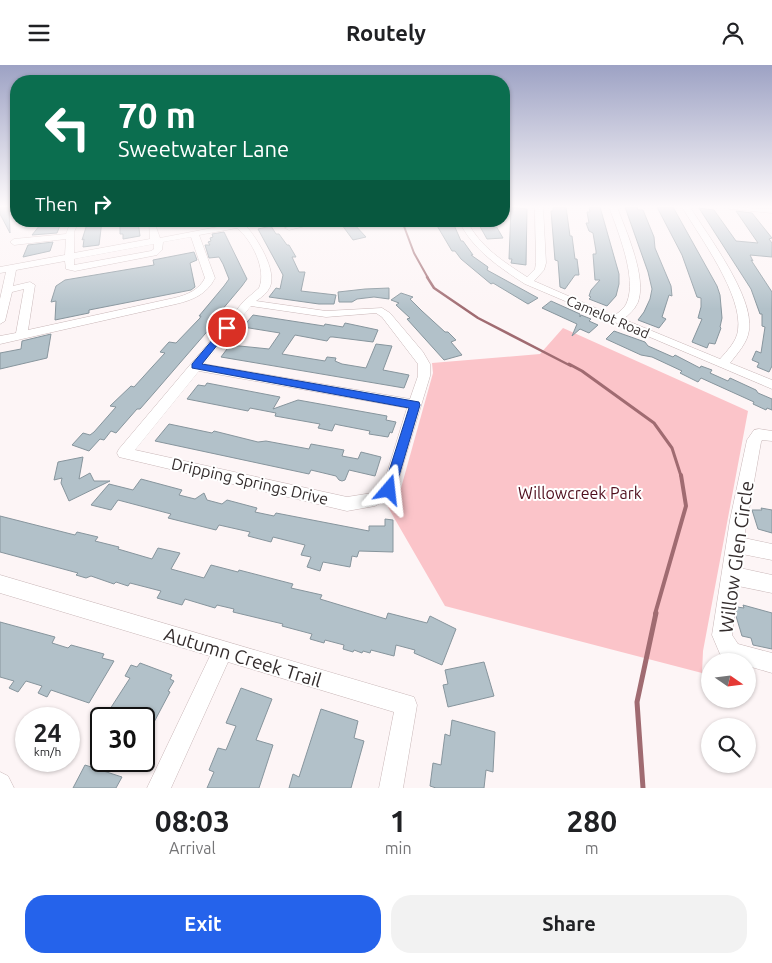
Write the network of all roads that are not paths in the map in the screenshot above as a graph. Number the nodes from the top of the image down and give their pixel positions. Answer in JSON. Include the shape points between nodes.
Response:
{"nodes":[{"id":1,"x":26,"y":241,"type":"edge"},
{"id":2,"x":69,"y":241,"type":"edge"},
{"id":3,"x":157,"y":241,"type":"edge"},
{"id":4,"x":196,"y":241,"type":"edge"},
{"id":5,"x":247,"y":241,"type":"edge"},
{"id":6,"x":475,"y":241,"type":"edge"},
{"id":7,"x":540,"y":241,"type":"edge"},
{"id":8,"x":623,"y":241,"type":"edge"},
{"id":9,"x":706,"y":241,"type":"edge"},
{"id":10,"x":14,"y":242,"type":"dead end"},
{"id":11,"x":70,"y":257,"type":"junction"},
{"id":12,"x":7,"y":269,"type":"edge"},
{"id":13,"x":528,"y":282,"type":"junction"},
{"id":14,"x":7,"y":289,"type":"junction"},
{"id":15,"x":250,"y":301,"type":"junction"},
{"id":16,"x":615,"y":320,"type":"junction"},
{"id":17,"x":0,"y":321,"type":"edge"},
{"id":18,"x":21,"y":336,"type":"junction"},
{"id":19,"x":0,"y":340,"type":"edge"},
{"id":20,"x":722,"y":365,"type":"junction"},
{"id":21,"x":195,"y":366,"type":"junction"},
{"id":22,"x":772,"y":385,"type":"edge"},
{"id":23,"x":415,"y":405,"type":"junction"},
{"id":24,"x":772,"y":436,"type":"edge"},
{"id":25,"x":735,"y":544,"type":"junction"},
{"id":26,"x":772,"y":551,"type":"edge"},
{"id":27,"x":730,"y":575,"type":"junction"},
{"id":28,"x":0,"y":584,"type":"edge"},
{"id":29,"x":772,"y":584,"type":"edge"},
{"id":30,"x":224,"y":651,"type":"junction"},
{"id":31,"x":772,"y":663,"type":"edge"},
{"id":32,"x":0,"y":784,"type":"edge"},
{"id":33,"x":2,"y":788,"type":"edge"},
{"id":34,"x":159,"y":788,"type":"edge"},
{"id":35,"x":391,"y":788,"type":"edge"}],
"edges":[{"from":1,"to":10,"type":"street"},
{"from":2,"to":11,"type":"street"},
{"from":3,"to":11,"type":"street","via":[[158,250],[154,253],[75,268],[69,267]]},
{"from":4,"to":18,"type":"street","via":[[210,278],[201,291],[176,301]]},
{"from":5,"to":15,"type":"street","via":[[260,265],[260,277]]},
{"from":6,"to":13,"type":"street","name":"Camelot Road","via":[[493,259]]},
{"from":7,"to":13,"type":"street","via":[[539,271]]},
{"from":8,"to":16,"type":"street","via":[[635,280],[633,303]]},
{"from":9,"to":20,"type":"street","via":[[743,309],[744,330],[734,351]]},
{"from":11,"to":12,"type":"street"},
{"from":12,"to":14,"type":"street"},
{"from":13,"to":16,"type":"street","name":"Camelot Road"},
{"from":14,"to":17,"type":"street"},
{"from":14,"to":18,"type":"street","via":[[30,285]]},
{"from":15,"to":21,"type":"street"},
{"from":15,"to":23,"type":"street","via":[[326,314],[370,309],[386,315],[424,364],[424,376]]},
{"from":16,"to":20,"type":"street","name":"Camelot Road"},
{"from":18,"to":19,"type":"street"},
{"from":20,"to":22,"type":"street","name":"Camelot Road"},
{"from":21,"to":23,"type":"street"},
{"from":21,"to":23,"type":"street","name":"Dripping Springs Drive","via":[[124,453],[347,504],[375,499],[389,490]]},
{"from":24,"to":25,"type":"street","name":"Willow Glen Circle","via":[[759,434],[754,440]]},
{"from":25,"to":26,"type":"street"},
{"from":25,"to":27,"type":"street","name":"Willow Glen Circle"},
{"from":27,"to":29,"type":"street"},
{"from":27,"to":31,"type":"street","name":"Willow Glen Circle","via":[[722,635],[727,647],[732,652]]},
{"from":28,"to":30,"type":"street","name":"Autumn Creek Trail"},
{"from":30,"to":34,"type":"street"},
{"from":30,"to":35,"type":"street","name":"Autumn Creek Trail","via":[[406,705]]},
{"from":32,"to":33,"type":"street"}]}
